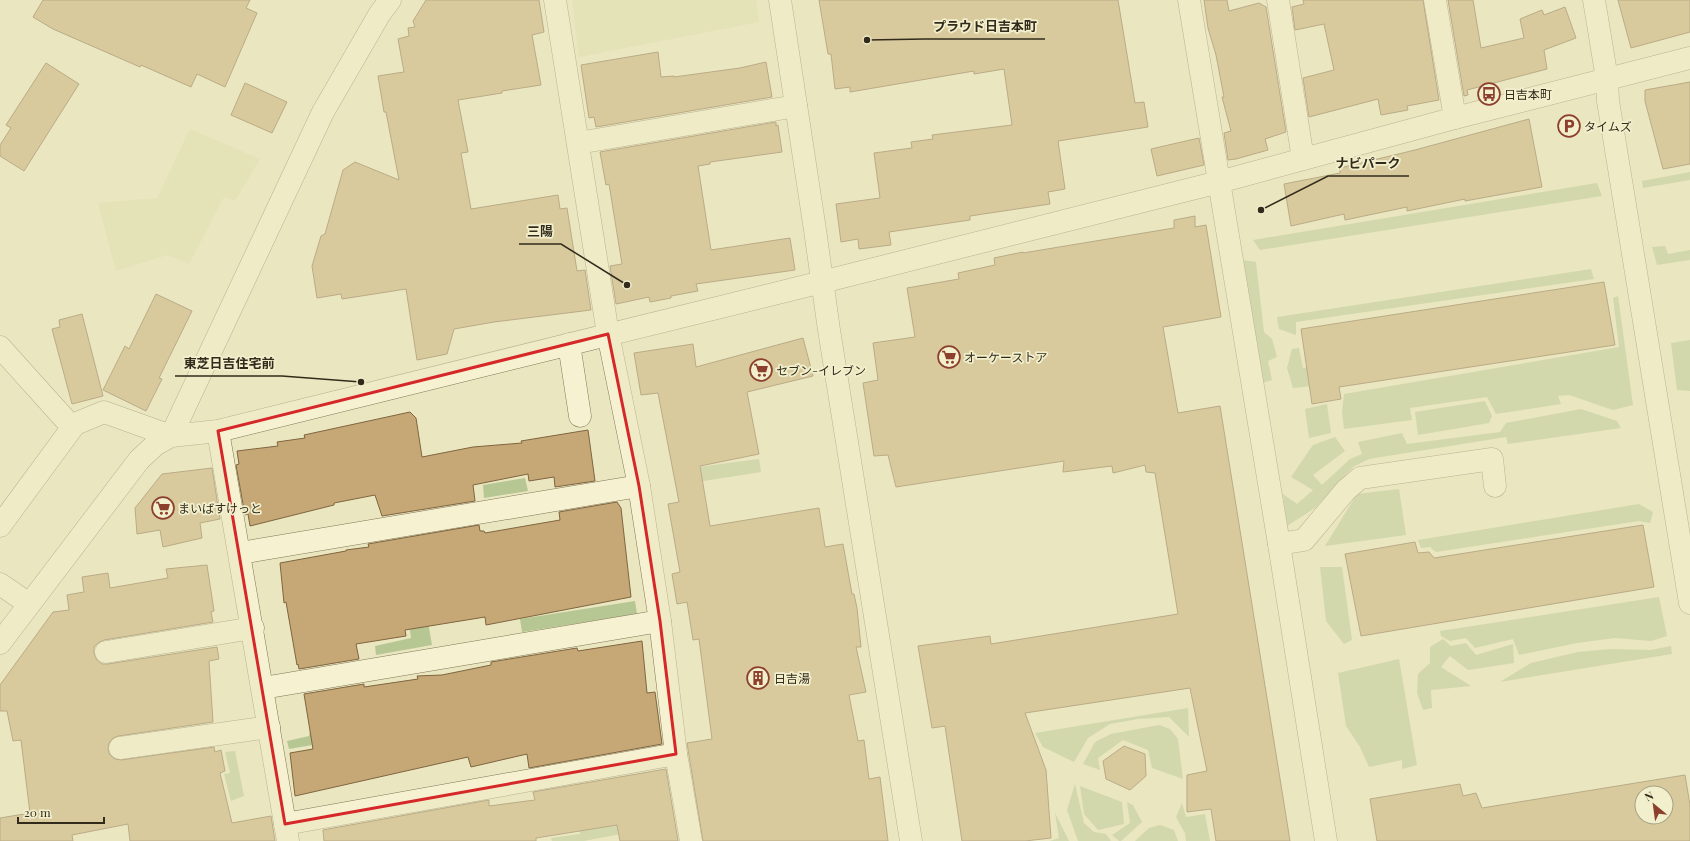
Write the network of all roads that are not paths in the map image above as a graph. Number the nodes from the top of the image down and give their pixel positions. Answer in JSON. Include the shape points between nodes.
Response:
{"nodes":[{"id":1,"x":390,"y":0,"type":"edge"},
{"id":2,"x":555,"y":0,"type":"edge"},
{"id":3,"x":780,"y":0,"type":"edge"},
{"id":4,"x":1189,"y":0,"type":"edge"},
{"id":5,"x":1278,"y":0,"type":"edge"},
{"id":6,"x":1435,"y":0,"type":"edge"},
{"id":7,"x":1594,"y":0,"type":"edge"},
{"id":8,"x":1690,"y":58,"type":"edge"},
{"id":9,"x":1607,"y":79,"type":"junction"},
{"id":10,"x":796,"y":106,"type":"junction"},
{"id":11,"x":1455,"y":118,"type":"junction"},
{"id":12,"x":578,"y":143,"type":"junction"},
{"id":13,"x":1303,"y":159,"type":"junction"},
{"id":14,"x":1219,"y":182,"type":"junction"},
{"id":15,"x":822,"y":282,"type":"junction"},
{"id":16,"x":608,"y":334,"type":"junction"},
{"id":17,"x":569,"y":344,"type":"junction"},
{"id":18,"x":0,"y":347,"type":"edge"},
{"id":19,"x":580,"y":416,"type":"dead end"},
{"id":20,"x":72,"y":427,"type":"junction"},
{"id":21,"x":218,"y":431,"type":"junction"},
{"id":22,"x":171,"y":436,"type":"junction"},
{"id":23,"x":639,"y":486,"type":"junction"},
{"id":24,"x":1495,"y":486,"type":"dead end"},
{"id":25,"x":0,"y":526,"type":"edge"},
{"id":26,"x":1279,"y":544,"type":"junction"},
{"id":27,"x":240,"y":553,"type":"junction"},
{"id":28,"x":0,"y":584,"type":"edge"},
{"id":29,"x":1690,"y":603,"type":"edge"},
{"id":30,"x":30,"y":604,"type":"junction"},
{"id":31,"x":660,"y":620,"type":"junction"},
{"id":32,"x":252,"y":628,"type":"junction"},
{"id":33,"x":0,"y":643,"type":"edge"},
{"id":34,"x":106,"y":652,"type":"dead end"},
{"id":35,"x":262,"y":688,"type":"junction"},
{"id":36,"x":269,"y":726,"type":"junction"},
{"id":37,"x":120,"y":748,"type":"dead end"},
{"id":38,"x":676,"y":754,"type":"junction"},
{"id":39,"x":287,"y":832,"type":"edge"},
{"id":40,"x":691,"y":841,"type":"edge"},
{"id":41,"x":911,"y":841,"type":"edge"},
{"id":42,"x":1326,"y":841,"type":"edge"}],
"edges":[{"from":1,"to":22,"type":"street","via":[[323,112]]},
{"from":2,"to":12,"type":"street"},
{"from":3,"to":10,"type":"street"},
{"from":4,"to":14,"type":"street"},
{"from":5,"to":13,"type":"street"},
{"from":6,"to":11,"type":"street"},
{"from":7,"to":9,"type":"street"},
{"from":8,"to":9,"type":"street"},
{"from":9,"to":11,"type":"street"},
{"from":9,"to":29,"type":"street","via":[[1608,101]]},
{"from":10,"to":12,"type":"street"},
{"from":10,"to":15,"type":"street"},
{"from":11,"to":13,"type":"street"},
{"from":12,"to":16,"type":"street"},
{"from":13,"to":14,"type":"street"},
{"from":14,"to":15,"type":"street"},
{"from":14,"to":26,"type":"street"},
{"from":15,"to":16,"type":"street"},
{"from":15,"to":41,"type":"street"},
{"from":16,"to":17,"type":"street"},
{"from":16,"to":23,"type":"street"},
{"from":17,"to":19,"type":"street"},
{"from":17,"to":21,"type":"street"},
{"from":18,"to":20,"type":"street"},
{"from":20,"to":22,"type":"street","via":[[104,412]]},
{"from":20,"to":25,"type":"street"},
{"from":21,"to":22,"type":"street"},
{"from":21,"to":27,"type":"street"},
{"from":22,"to":30,"type":"street","via":[[155,445],[139,460]]},
{"from":23,"to":27,"type":"street"},
{"from":23,"to":31,"type":"street"},
{"from":24,"to":26,"type":"street","via":[[1492,459],[1360,478],[1346,490],[1304,540]]},
{"from":26,"to":42,"type":"street"},
{"from":27,"to":32,"type":"street"},
{"from":28,"to":30,"type":"street"},
{"from":30,"to":33,"type":"street"},
{"from":31,"to":35,"type":"street"},
{"from":31,"to":38,"type":"street"},
{"from":32,"to":34,"type":"street"},
{"from":32,"to":35,"type":"street"},
{"from":35,"to":36,"type":"street"},
{"from":36,"to":37,"type":"street"},
{"from":36,"to":39,"type":"street"},
{"from":38,"to":39,"type":"street"},
{"from":38,"to":40,"type":"street"}]}
